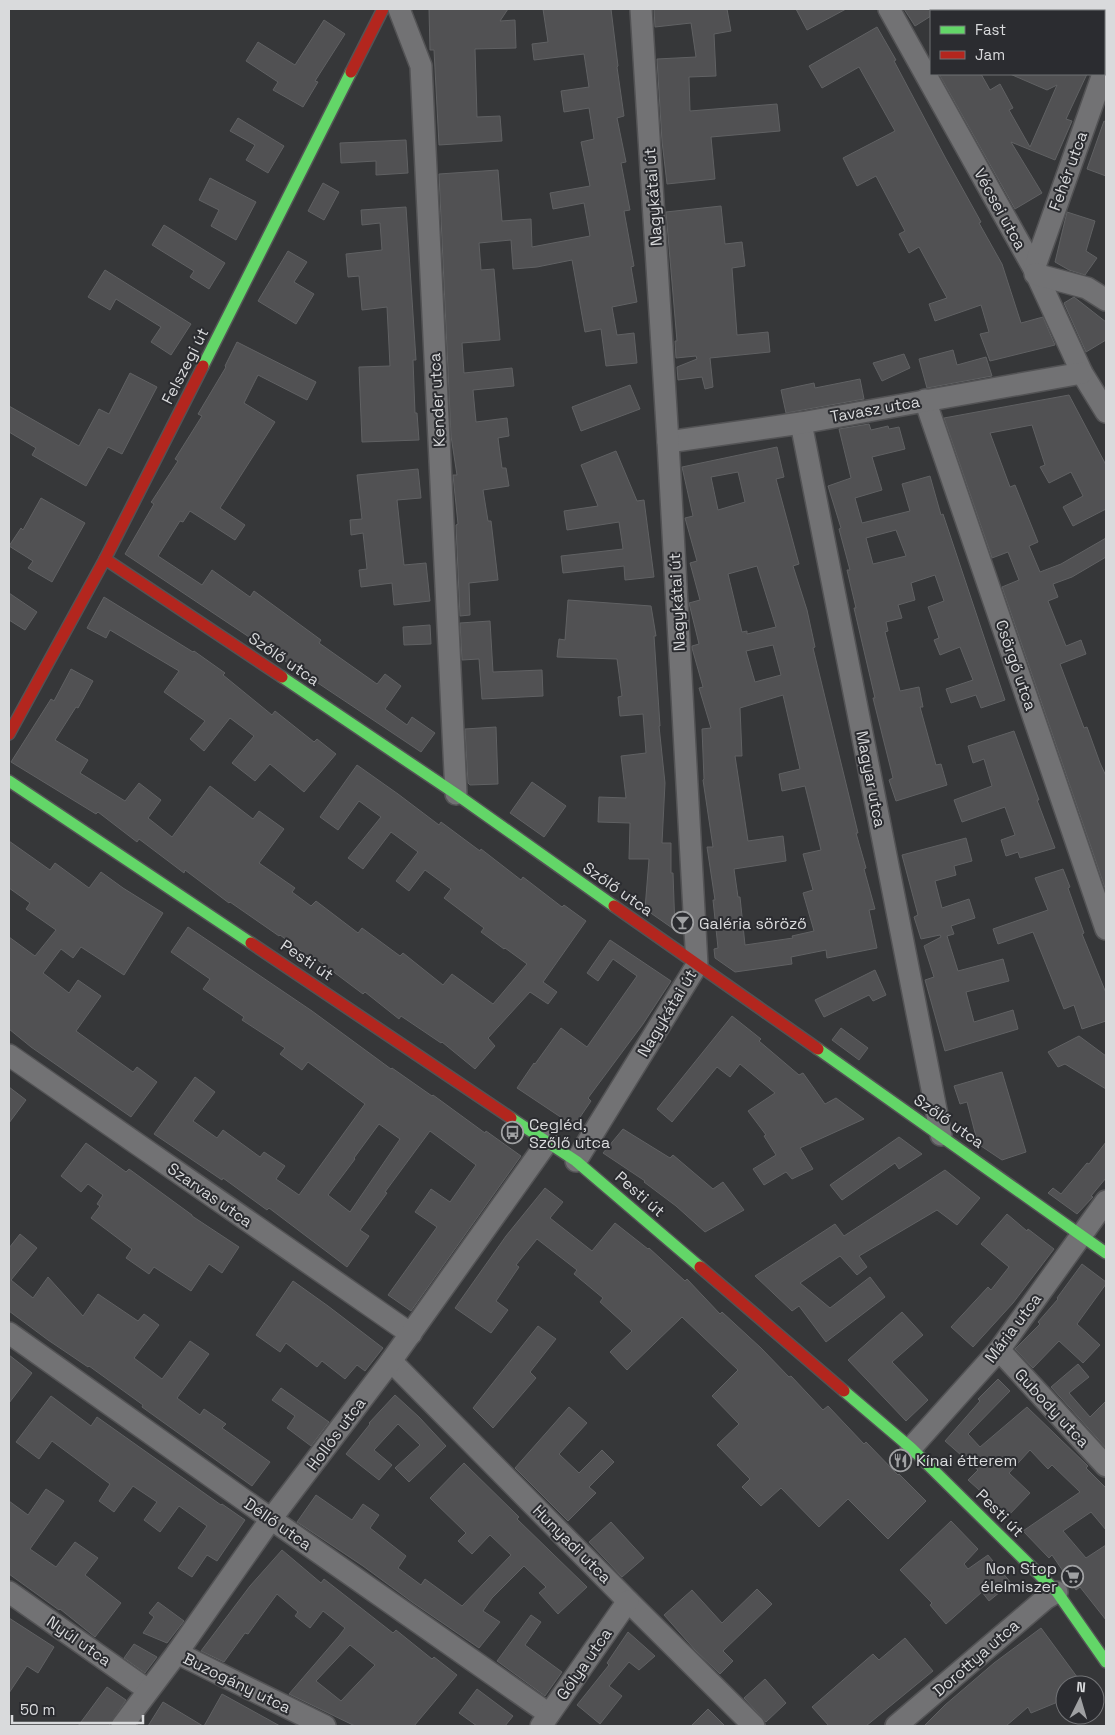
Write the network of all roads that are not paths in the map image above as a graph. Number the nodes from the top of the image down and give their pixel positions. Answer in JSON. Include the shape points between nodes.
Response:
{"nodes":[{"id":1,"x":383,"y":9,"type":"edge"},
{"id":2,"x":399,"y":9,"type":"edge"},
{"id":3,"x":640,"y":9,"type":"edge"},
{"id":4,"x":889,"y":9,"type":"edge"},
{"id":5,"x":1102,"y":75,"type":"edge"},
{"id":6,"x":1034,"y":271,"type":"junction"},
{"id":7,"x":1106,"y":300,"type":"edge"},
{"id":8,"x":1082,"y":373,"type":"junction"},
{"id":9,"x":925,"y":400,"type":"junction"},
{"id":10,"x":1106,"y":412,"type":"edge"},
{"id":11,"x":801,"y":423,"type":"junction"},
{"id":12,"x":668,"y":442,"type":"junction"},
{"id":13,"x":105,"y":559,"type":"junction"},
{"id":14,"x":9,"y":734,"type":"edge"},
{"id":15,"x":10,"y":785,"type":"edge"},
{"id":16,"x":456,"y":794,"type":"junction"},
{"id":17,"x":1106,"y":929,"type":"edge"},
{"id":18,"x":697,"y":965,"type":"junction"},
{"id":19,"x":9,"y":1055,"type":"edge"},
{"id":20,"x":941,"y":1135,"type":"junction"},
{"id":21,"x":548,"y":1141,"type":"junction"},
{"id":22,"x":576,"y":1161,"type":"junction"},
{"id":23,"x":1106,"y":1202,"type":"edge"},
{"id":24,"x":1081,"y":1236,"type":"junction"},
{"id":25,"x":1106,"y":1253,"type":"edge"},
{"id":26,"x":9,"y":1333,"type":"edge"},
{"id":27,"x":411,"y":1334,"type":"junction"},
{"id":28,"x":999,"y":1350,"type":"junction"},
{"id":29,"x":392,"y":1361,"type":"junction"},
{"id":30,"x":911,"y":1448,"type":"junction"},
{"id":31,"x":1106,"y":1466,"type":"edge"},
{"id":32,"x":271,"y":1519,"type":"junction"},
{"id":33,"x":9,"y":1592,"type":"edge"},
{"id":34,"x":1057,"y":1592,"type":"junction"},
{"id":35,"x":628,"y":1601,"type":"junction"},
{"id":36,"x":177,"y":1653,"type":"junction"},
{"id":37,"x":1106,"y":1662,"type":"edge"},
{"id":38,"x":148,"y":1690,"type":"junction"},
{"id":39,"x":545,"y":1720,"type":"edge"},
{"id":40,"x":122,"y":1726,"type":"edge"},
{"id":41,"x":325,"y":1726,"type":"edge"},
{"id":42,"x":754,"y":1726,"type":"edge"},
{"id":43,"x":896,"y":1726,"type":"edge"}],
"edges":[{"from":1,"to":13,"type":"street","name":"Felszegi út"},
{"from":2,"to":16,"type":"street","name":"Kender utca","via":[[421,66]]},
{"from":3,"to":12,"type":"street","name":"Nagykátai út"},
{"from":4,"to":6,"type":"street","name":"Vécsei utca"},
{"from":5,"to":6,"type":"street","name":"Fehér utca"},
{"from":6,"to":7,"type":"street","via":[[1086,288]]},
{"from":6,"to":8,"type":"street","name":"Vécsei utca"},
{"from":8,"to":9,"type":"street","name":"Tavasz utca"},
{"from":8,"to":10,"type":"street","name":"Vécsei utca"},
{"from":9,"to":11,"type":"street","name":"Tavasz utca"},
{"from":9,"to":17,"type":"street","name":"Csörgő utca"},
{"from":11,"to":12,"type":"street","name":"Tavasz utca"},
{"from":11,"to":20,"type":"street","name":"Magyar utca"},
{"from":12,"to":18,"type":"street","name":"Nagykátai út"},
{"from":13,"to":14,"type":"street","name":"Felszegi út"},
{"from":13,"to":16,"type":"street","name":"Szőlő utca"},
{"from":15,"to":21,"type":"street","name":"Pesti út"},
{"from":16,"to":18,"type":"street","name":"Szőlő utca"},
{"from":18,"to":20,"type":"street","name":"Szőlő utca"},
{"from":18,"to":22,"type":"street","name":"Nagykátai út"},
{"from":19,"to":27,"type":"street","name":"Szarvas utca"},
{"from":20,"to":24,"type":"street","name":"Szőlő utca"},
{"from":21,"to":22,"type":"street","name":"Pesti út"},
{"from":21,"to":27,"type":"street","name":"Hollós utca"},
{"from":22,"to":30,"type":"street","name":"Pesti út"},
{"from":23,"to":24,"type":"street","name":"Mária utca"},
{"from":24,"to":25,"type":"street","name":"Szőlő utca"},
{"from":24,"to":28,"type":"street","name":"Mária utca"},
{"from":26,"to":32,"type":"street","name":"Déllő utca"},
{"from":27,"to":29,"type":"street","name":"Hollós utca"},
{"from":28,"to":30,"type":"street","name":"Mária utca"},
{"from":28,"to":31,"type":"street","name":"Gubody utca"},
{"from":29,"to":32,"type":"street","name":"Hollós utca"},
{"from":29,"to":35,"type":"street","name":"Hunyadi utca"},
{"from":30,"to":34,"type":"street","name":"Pesti út"},
{"from":32,"to":36,"type":"street","name":"Hollós utca"},
{"from":32,"to":39,"type":"street","name":"Déllő utca"},
{"from":33,"to":38,"type":"street","name":"Nyúl utca"},
{"from":34,"to":37,"type":"street","name":"Pesti út"},
{"from":34,"to":43,"type":"street","name":"Dorottya utca"},
{"from":35,"to":39,"type":"street","name":"Gólya utca"},
{"from":35,"to":42,"type":"street","name":"Hunyadi utca"},
{"from":36,"to":38,"type":"street","name":"Hollós utca"},
{"from":36,"to":41,"type":"street","name":"Buzogány utca"},
{"from":38,"to":40,"type":"street","name":"Hollós utca"}]}
